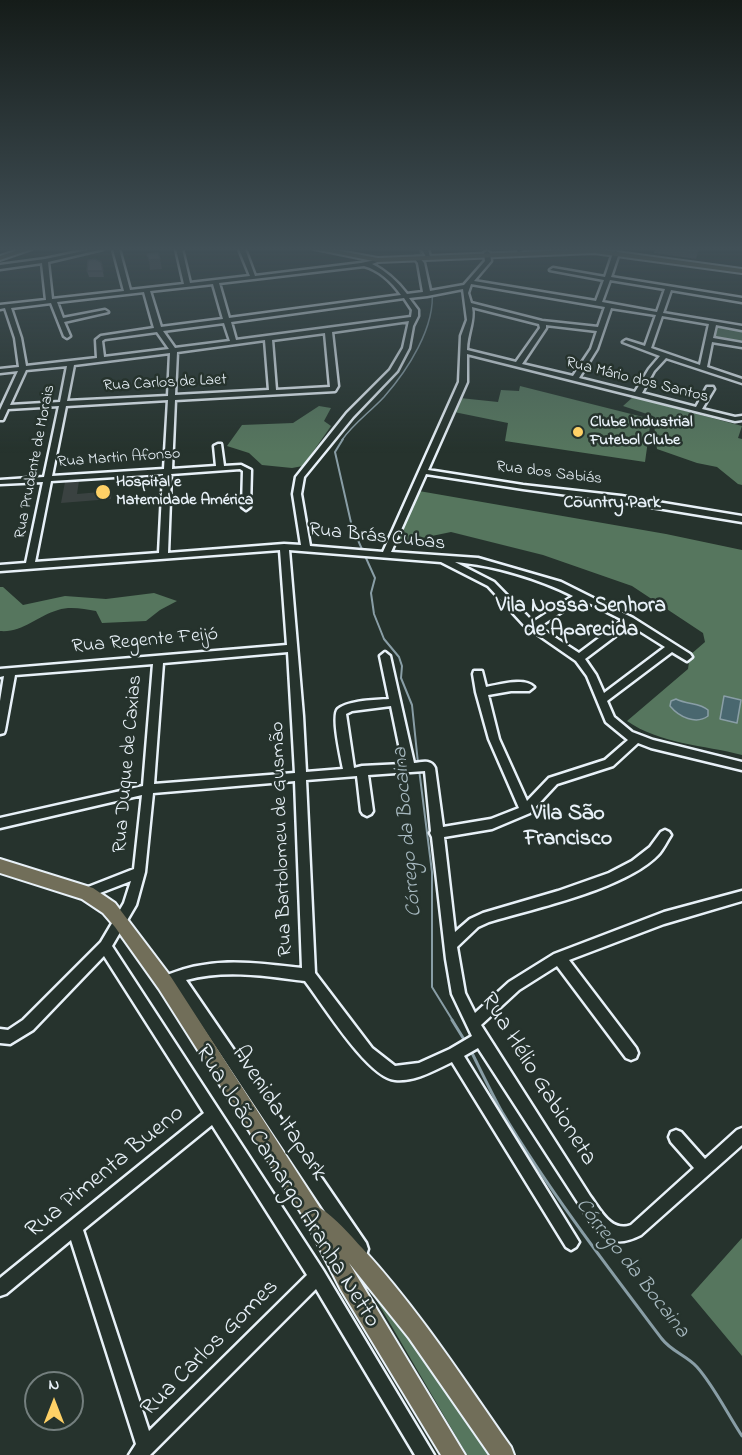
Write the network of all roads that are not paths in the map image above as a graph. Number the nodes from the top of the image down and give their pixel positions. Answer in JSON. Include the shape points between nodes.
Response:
{"nodes":[{"id":1,"x":8,"y":317,"type":"edge"},
{"id":2,"x":60,"y":317,"type":"edge"},
{"id":3,"x":79,"y":317,"type":"edge"},
{"id":4,"x":154,"y":317,"type":"edge"},
{"id":5,"x":226,"y":317,"type":"edge"},
{"id":6,"x":258,"y":317,"type":"edge"},
{"id":7,"x":470,"y":317,"type":"edge"},
{"id":8,"x":521,"y":317,"type":"edge"},
{"id":9,"x":605,"y":317,"type":"edge"},
{"id":10,"x":659,"y":317,"type":"edge"},
{"id":11,"x":679,"y":317,"type":"edge"},
{"id":12,"x":413,"y":319,"type":"joint"},
{"id":13,"x":62,"y":320,"type":"junction"},
{"id":14,"x":227,"y":321,"type":"junction"},
{"id":15,"x":542,"y":322,"type":"junction"},
{"id":16,"x":713,"y":322,"type":"junction"},
{"id":17,"x":742,"y":328,"type":"edge"},
{"id":18,"x":158,"y":329,"type":"junction"},
{"id":19,"x":328,"y":329,"type":"junction"},
{"id":20,"x":601,"y":329,"type":"junction"},
{"id":21,"x":67,"y":336,"type":"dead end"},
{"id":22,"x":268,"y":338,"type":"junction"},
{"id":23,"x":709,"y":339,"type":"junction"},
{"id":24,"x":626,"y":342,"type":"dead end"},
{"id":25,"x":234,"y":343,"type":"junction"},
{"id":26,"x":742,"y":345,"type":"edge"},
{"id":27,"x":647,"y":349,"type":"junction"},
{"id":28,"x":174,"y":351,"type":"junction"},
{"id":29,"x":463,"y":351,"type":"junction"},
{"id":30,"x":664,"y":356,"type":"junction"},
{"id":31,"x":101,"y":360,"type":"junction"},
{"id":32,"x":70,"y":364,"type":"junction"},
{"id":33,"x":517,"y":365,"type":"junction"},
{"id":34,"x":703,"y":368,"type":"junction"},
{"id":35,"x":23,"y":369,"type":"junction"},
{"id":36,"x":0,"y":371,"type":"edge"},
{"id":37,"x":574,"y":379,"type":"junction"},
{"id":38,"x":742,"y":381,"type":"edge"},
{"id":39,"x":710,"y":389,"type":"dead end"},
{"id":40,"x":273,"y":393,"type":"junction"},
{"id":41,"x":637,"y":395,"type":"junction"},
{"id":42,"x":172,"y":396,"type":"junction"},
{"id":43,"x":63,"y":403,"type":"junction"},
{"id":44,"x":6,"y":407,"type":"junction"},
{"id":45,"x":698,"y":410,"type":"junction"},
{"id":46,"x":0,"y":418,"type":"edge"},
{"id":47,"x":739,"y":419,"type":"edge"},
{"id":48,"x":218,"y":446,"type":"dead end"},
{"id":49,"x":220,"y":468,"type":"junction"},
{"id":50,"x":167,"y":471,"type":"junction"},
{"id":51,"x":422,"y":471,"type":"junction"},
{"id":52,"x":48,"y":479,"type":"junction"},
{"id":53,"x":0,"y":482,"type":"edge"},
{"id":54,"x":246,"y":507,"type":"dead end"},
{"id":55,"x":742,"y":519,"type":"edge"},
{"id":56,"x":284,"y":548,"type":"junction"},
{"id":57,"x":306,"y":548,"type":"junction"},
{"id":58,"x":383,"y":554,"type":"junction"},
{"id":59,"x":163,"y":556,"type":"junction"},
{"id":60,"x":443,"y":559,"type":"junction"},
{"id":61,"x":30,"y":566,"type":"junction"},
{"id":62,"x":0,"y":568,"type":"edge"},
{"id":63,"x":581,"y":595,"type":"junction"},
{"id":64,"x":630,"y":620,"type":"junction"},
{"id":65,"x":532,"y":627,"type":"junction"},
{"id":66,"x":293,"y":648,"type":"junction"},
{"id":67,"x":671,"y":648,"type":"junction"},
{"id":68,"x":385,"y":656,"type":"dead end"},
{"id":69,"x":687,"y":657,"type":"dead end"},
{"id":70,"x":579,"y":658,"type":"junction"},
{"id":71,"x":158,"y":659,"type":"junction"},
{"id":72,"x":5,"y":673,"type":"edge"},
{"id":73,"x":478,"y":674,"type":"dead end"},
{"id":74,"x":529,"y":687,"type":"dead end"},
{"id":75,"x":481,"y":692,"type":"junction"},
{"id":76,"x":601,"y":700,"type":"junction"},
{"id":77,"x":395,"y":702,"type":"junction"},
{"id":78,"x":0,"y":730,"type":"edge"},
{"id":79,"x":636,"y":739,"type":"junction"},
{"id":80,"x":742,"y":766,"type":"edge"},
{"id":81,"x":419,"y":767,"type":"junction"},
{"id":82,"x":362,"y":770,"type":"junction"},
{"id":83,"x":349,"y":772,"type":"junction"},
{"id":84,"x":301,"y":777,"type":"junction"},
{"id":85,"x":149,"y":789,"type":"junction"},
{"id":86,"x":526,"y":810,"type":"junction"},
{"id":87,"x":367,"y":811,"type":"dead end"},
{"id":88,"x":0,"y":823,"type":"edge"},
{"id":89,"x":436,"y":833,"type":"junction"},
{"id":90,"x":665,"y":835,"type":"dead end"},
{"id":91,"x":0,"y":866,"type":"edge"},
{"id":92,"x":139,"y":872,"type":"junction"},
{"id":93,"x":87,"y":893,"type":"junction"},
{"id":94,"x":742,"y":896,"type":"edge"},
{"id":95,"x":121,"y":922,"type":"junction"},
{"id":96,"x":451,"y":944,"type":"junction"},
{"id":97,"x":105,"y":946,"type":"junction"},
{"id":98,"x":559,"y":958,"type":"junction"},
{"id":99,"x":309,"y":975,"type":"junction"},
{"id":100,"x":171,"y":980,"type":"junction"},
{"id":101,"x":472,"y":1024,"type":"junction"},
{"id":102,"x":0,"y":1036,"type":"edge"},
{"id":103,"x":467,"y":1047,"type":"junction"},
{"id":104,"x":631,"y":1053,"type":"dead end"},
{"id":105,"x":212,"y":1115,"type":"junction"},
{"id":106,"x":742,"y":1135,"type":"edge"},
{"id":107,"x":676,"y":1137,"type":"dead end"},
{"id":108,"x":704,"y":1169,"type":"junction"},
{"id":109,"x":312,"y":1212,"type":"junction"},
{"id":110,"x":75,"y":1228,"type":"junction"},
{"id":111,"x":572,"y":1242,"type":"dead end"},
{"id":112,"x":317,"y":1276,"type":"junction"},
{"id":113,"x":0,"y":1288,"type":"edge"},
{"id":114,"x":394,"y":1299,"type":"junction"},
{"id":115,"x":142,"y":1451,"type":"edge"},
{"id":116,"x":425,"y":1455,"type":"edge"},
{"id":117,"x":454,"y":1455,"type":"edge"},
{"id":118,"x":503,"y":1455,"type":"edge"}],
"edges":[{"from":1,"to":35,"type":"street","via":[[18,338]]},
{"from":2,"to":13,"type":"street"},
{"from":3,"to":13,"type":"street"},
{"from":4,"to":18,"type":"street"},
{"from":5,"to":14,"type":"street"},
{"from":6,"to":14,"type":"street"},
{"from":7,"to":29,"type":"street"},
{"from":8,"to":15,"type":"street"},
{"from":9,"to":20,"type":"street"},
{"from":10,"to":27,"type":"street"},
{"from":11,"to":16,"type":"street"},
{"from":12,"to":19,"type":"street"},
{"from":12,"to":57,"type":"street","via":[[406,348],[393,371],[350,415],[300,477],[297,494]]},
{"from":13,"to":21,"type":"street"},
{"from":14,"to":18,"type":"street"},
{"from":14,"to":25,"type":"street"},
{"from":15,"to":20,"type":"street"},
{"from":15,"to":33,"type":"street","via":[[543,328]]},
{"from":16,"to":17,"type":"street"},
{"from":16,"to":23,"type":"street"},
{"from":18,"to":28,"type":"street"},
{"from":18,"to":31,"type":"street","via":[[99,340]]},
{"from":19,"to":22,"type":"street"},
{"from":19,"to":40,"type":"street","name":"Rua Carlos de Laet","via":[[334,386],[326,391]]},
{"from":20,"to":37,"type":"street","via":[[594,349]]},
{"from":22,"to":25,"type":"street"},
{"from":22,"to":40,"type":"street"},
{"from":23,"to":26,"type":"street"},
{"from":23,"to":34,"type":"street"},
{"from":24,"to":27,"type":"street"},
{"from":25,"to":28,"type":"street"},
{"from":27,"to":30,"type":"street"},
{"from":28,"to":31,"type":"street"},
{"from":28,"to":42,"type":"street"},
{"from":29,"to":33,"type":"street","name":"Rua Mário dos Santos"},
{"from":29,"to":51,"type":"street","via":[[463,381]]},
{"from":30,"to":34,"type":"street"},
{"from":30,"to":41,"type":"street"},
{"from":31,"to":32,"type":"street"},
{"from":32,"to":35,"type":"street"},
{"from":32,"to":43,"type":"street","name":"Rua Prudente de Morais"},
{"from":33,"to":37,"type":"street","name":"Rua Mário dos Santos"},
{"from":34,"to":38,"type":"street"},
{"from":35,"to":36,"type":"street"},
{"from":35,"to":44,"type":"street"},
{"from":37,"to":41,"type":"street","name":"Rua Mário dos Santos"},
{"from":39,"to":45,"type":"street"},
{"from":40,"to":42,"type":"street","name":"Rua Carlos de Laet"},
{"from":41,"to":45,"type":"street","name":"Rua Mário dos Santos"},
{"from":42,"to":43,"type":"street","name":"Rua Carlos de Laet"},
{"from":42,"to":50,"type":"street"},
{"from":43,"to":44,"type":"street","name":"Rua Carlos de Laet"},
{"from":43,"to":52,"type":"street","name":"Rua Prudente de Morais"},
{"from":44,"to":46,"type":"street"},
{"from":45,"to":47,"type":"street","name":"Rua Mário dos Santos"},
{"from":48,"to":49,"type":"street"},
{"from":49,"to":50,"type":"street","name":"Rua Martin Afonso"},
{"from":49,"to":54,"type":"street","name":"Rua Martin Afonso","via":[[247,470]]},
{"from":50,"to":52,"type":"street","name":"Rua Martin Afonso"},
{"from":50,"to":59,"type":"street"},
{"from":51,"to":55,"type":"street","name":"Rua dos Sabiás"},
{"from":51,"to":58,"type":"street"},
{"from":52,"to":53,"type":"street","name":"Rua Martin Afonso"},
{"from":52,"to":61,"type":"street","name":"Rua Prudente de Morais"},
{"from":56,"to":57,"type":"street","name":"Rua Brás Cubas"},
{"from":56,"to":59,"type":"street","name":"Rua Brás Cubas"},
{"from":56,"to":66,"type":"street","name":"Rua Bartolomeu de Gusmão"},
{"from":57,"to":58,"type":"street","name":"Rua Brás Cubas"},
{"from":58,"to":60,"type":"street","name":"Rua Brás Cubas"},
{"from":59,"to":61,"type":"street","name":"Rua Brás Cubas"},
{"from":60,"to":63,"type":"street","via":[[468,559],[517,571]]},
{"from":60,"to":65,"type":"street","name":"Rua Brás Cubas","via":[[495,588]]},
{"from":61,"to":62,"type":"street","name":"Rua Brás Cubas"},
{"from":63,"to":64,"type":"street"},
{"from":63,"to":65,"type":"street"},
{"from":64,"to":67,"type":"street"},
{"from":64,"to":70,"type":"street"},
{"from":65,"to":70,"type":"street","name":"Rua Brás Cubas"},
{"from":66,"to":71,"type":"street","name":"Rua Regente Feijó"},
{"from":66,"to":84,"type":"street","name":"Rua Bartolomeu de Gusmão"},
{"from":67,"to":69,"type":"street"},
{"from":67,"to":76,"type":"street"},
{"from":68,"to":77,"type":"street","name":"Rua Hélio Gabioneta"},
{"from":70,"to":76,"type":"street","name":"Rua Brás Cubas"},
{"from":71,"to":72,"type":"street","name":"Rua Regente Feijó"},
{"from":71,"to":85,"type":"street","name":"Rua Duque de Caxias"},
{"from":72,"to":78,"type":"street"},
{"from":73,"to":75,"type":"street"},
{"from":74,"to":75,"type":"street"},
{"from":75,"to":86,"type":"street","via":[[494,739]]},
{"from":76,"to":79,"type":"street","name":"Rua Brás Cubas","via":[[610,719]]},
{"from":77,"to":81,"type":"street","name":"Rua Hélio Gabioneta"},
{"from":77,"to":83,"type":"street","via":[[350,707],[341,712]]},
{"from":79,"to":80,"type":"street","name":"Rua Brás Cubas"},
{"from":79,"to":86,"type":"street","via":[[609,763],[553,781]]},
{"from":81,"to":82,"type":"street"},
{"from":81,"to":89,"type":"street","name":"Rua Hélio Gabioneta"},
{"from":82,"to":83,"type":"street"},
{"from":82,"to":87,"type":"street"},
{"from":83,"to":84,"type":"street"},
{"from":84,"to":85,"type":"street"},
{"from":84,"to":99,"type":"street","name":"Rua Bartolomeu de Gusmão"},
{"from":85,"to":88,"type":"street"},
{"from":85,"to":92,"type":"street","name":"Rua Duque de Caxias"},
{"from":86,"to":89,"type":"street","via":[[492,824]]},
{"from":89,"to":96,"type":"street","name":"Rua Hélio Gabioneta"},
{"from":90,"to":96,"type":"street","via":[[658,848],[636,866],[577,890],[487,917]]},
{"from":91,"to":93,"type":"main road","name":"Avenida Itapark"},
{"from":92,"to":93,"type":"street","name":"Rua Duque de Caxias"},
{"from":92,"to":95,"type":"street","name":"Rua Duque de Caxias"},
{"from":93,"to":95,"type":"main road","name":"Avenida Itapark"},
{"from":94,"to":98,"type":"street","via":[[664,918]]},
{"from":95,"to":97,"type":"street","name":"Rua Duque de Caxias"},
{"from":95,"to":100,"type":"main road","name":"Avenida Itapark"},
{"from":96,"to":101,"type":"street","name":"Rua Hélio Gabioneta","via":[[459,994]]},
{"from":97,"to":102,"type":"street","name":"Rua Duque de Caxias","via":[[28,1025],[10,1037]]},
{"from":97,"to":105,"type":"street","name":"Rua João Camargo Aranha Netto"},
{"from":98,"to":101,"type":"street","via":[[513,986]]},
{"from":98,"to":104,"type":"street"},
{"from":99,"to":100,"type":"street","via":[[219,969]]},
{"from":99,"to":103,"type":"street","name":"Rua Bartolomeu de Gusmão","via":[[367,1053],[388,1071],[408,1073]]},
{"from":100,"to":109,"type":"main road","name":"Avenida Itapark"},
{"from":100,"to":114,"type":"street"},
{"from":101,"to":103,"type":"street","name":"Rua Hélio Gabioneta"},
{"from":103,"to":108,"type":"street","name":"Rua Hélio Gabioneta","via":[[604,1227],[619,1236],[636,1230]]},
{"from":103,"to":111,"type":"street"},
{"from":105,"to":110,"type":"street","name":"Rua Pimenta Bueno"},
{"from":105,"to":112,"type":"street","name":"Rua João Camargo Aranha Netto"},
{"from":106,"to":108,"type":"street"},
{"from":107,"to":108,"type":"street"},
{"from":109,"to":114,"type":"main road"},
{"from":109,"to":117,"type":"main road","name":"Avenida Itapark","via":[[348,1283]]},
{"from":110,"to":113,"type":"street","name":"Rua Pimenta Bueno"},
{"from":110,"to":115,"type":"street"},
{"from":112,"to":115,"type":"street","name":"Rua Carlos Gomes"},
{"from":112,"to":116,"type":"street","name":"Rua João Camargo Aranha Netto"},
{"from":114,"to":118,"type":"main road"}]}
